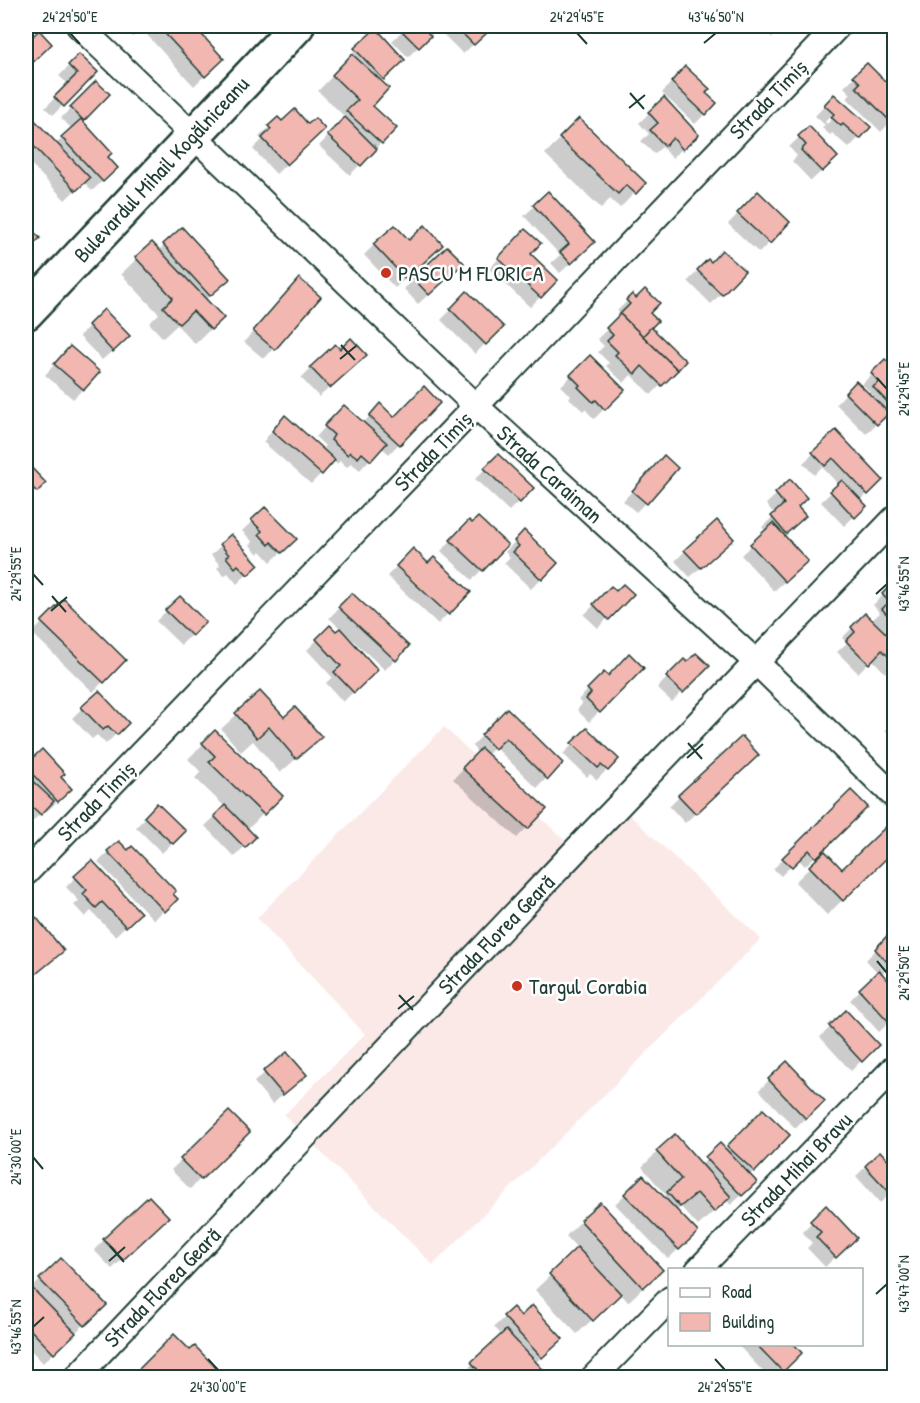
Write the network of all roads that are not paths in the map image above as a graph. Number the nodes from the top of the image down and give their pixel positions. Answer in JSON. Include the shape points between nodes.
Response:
{"nodes":[{"id":1,"x":79,"y":26,"type":"edge"},
{"id":2,"x":297,"y":26,"type":"edge"},
{"id":3,"x":838,"y":26,"type":"edge"},
{"id":4,"x":193,"y":135,"type":"junction"},
{"id":5,"x":26,"y":313,"type":"edge"},
{"id":6,"x":476,"y":406,"type":"junction"},
{"id":7,"x":894,"y":519,"type":"edge"},
{"id":8,"x":756,"y":662,"type":"junction"},
{"id":9,"x":894,"y":796,"type":"edge"},
{"id":10,"x":26,"y":873,"type":"edge"},
{"id":11,"x":894,"y":1068,"type":"edge"},
{"id":12,"x":699,"y":1268,"type":"edge"},
{"id":13,"x":668,"y":1300,"type":"edge"},
{"id":14,"x":76,"y":1377,"type":"edge"},
{"id":15,"x":593,"y":1377,"type":"edge"}],
"edges":[{"from":1,"to":4,"type":"street","name":"Strada Caraiman"},
{"from":2,"to":4,"type":"street","name":"Bulevardul Mihail Kogălniceanu"},
{"from":3,"to":6,"type":"street","name":"Strada Timiș"},
{"from":4,"to":5,"type":"street","name":"Bulevardul Mihail Kogălniceanu"},
{"from":4,"to":6,"type":"street","name":"Strada Caraiman"},
{"from":6,"to":8,"type":"street","name":"Strada Caraiman"},
{"from":6,"to":10,"type":"street","name":"Strada Timiș"},
{"from":7,"to":8,"type":"street","name":"Strada Florea Geară"},
{"from":8,"to":9,"type":"street","name":"Strada Caraiman"},
{"from":8,"to":14,"type":"street","name":"Strada Florea Geară"},
{"from":11,"to":12,"type":"street","name":"Strada Mihai Bravu"},
{"from":13,"to":15,"type":"street"}]}
